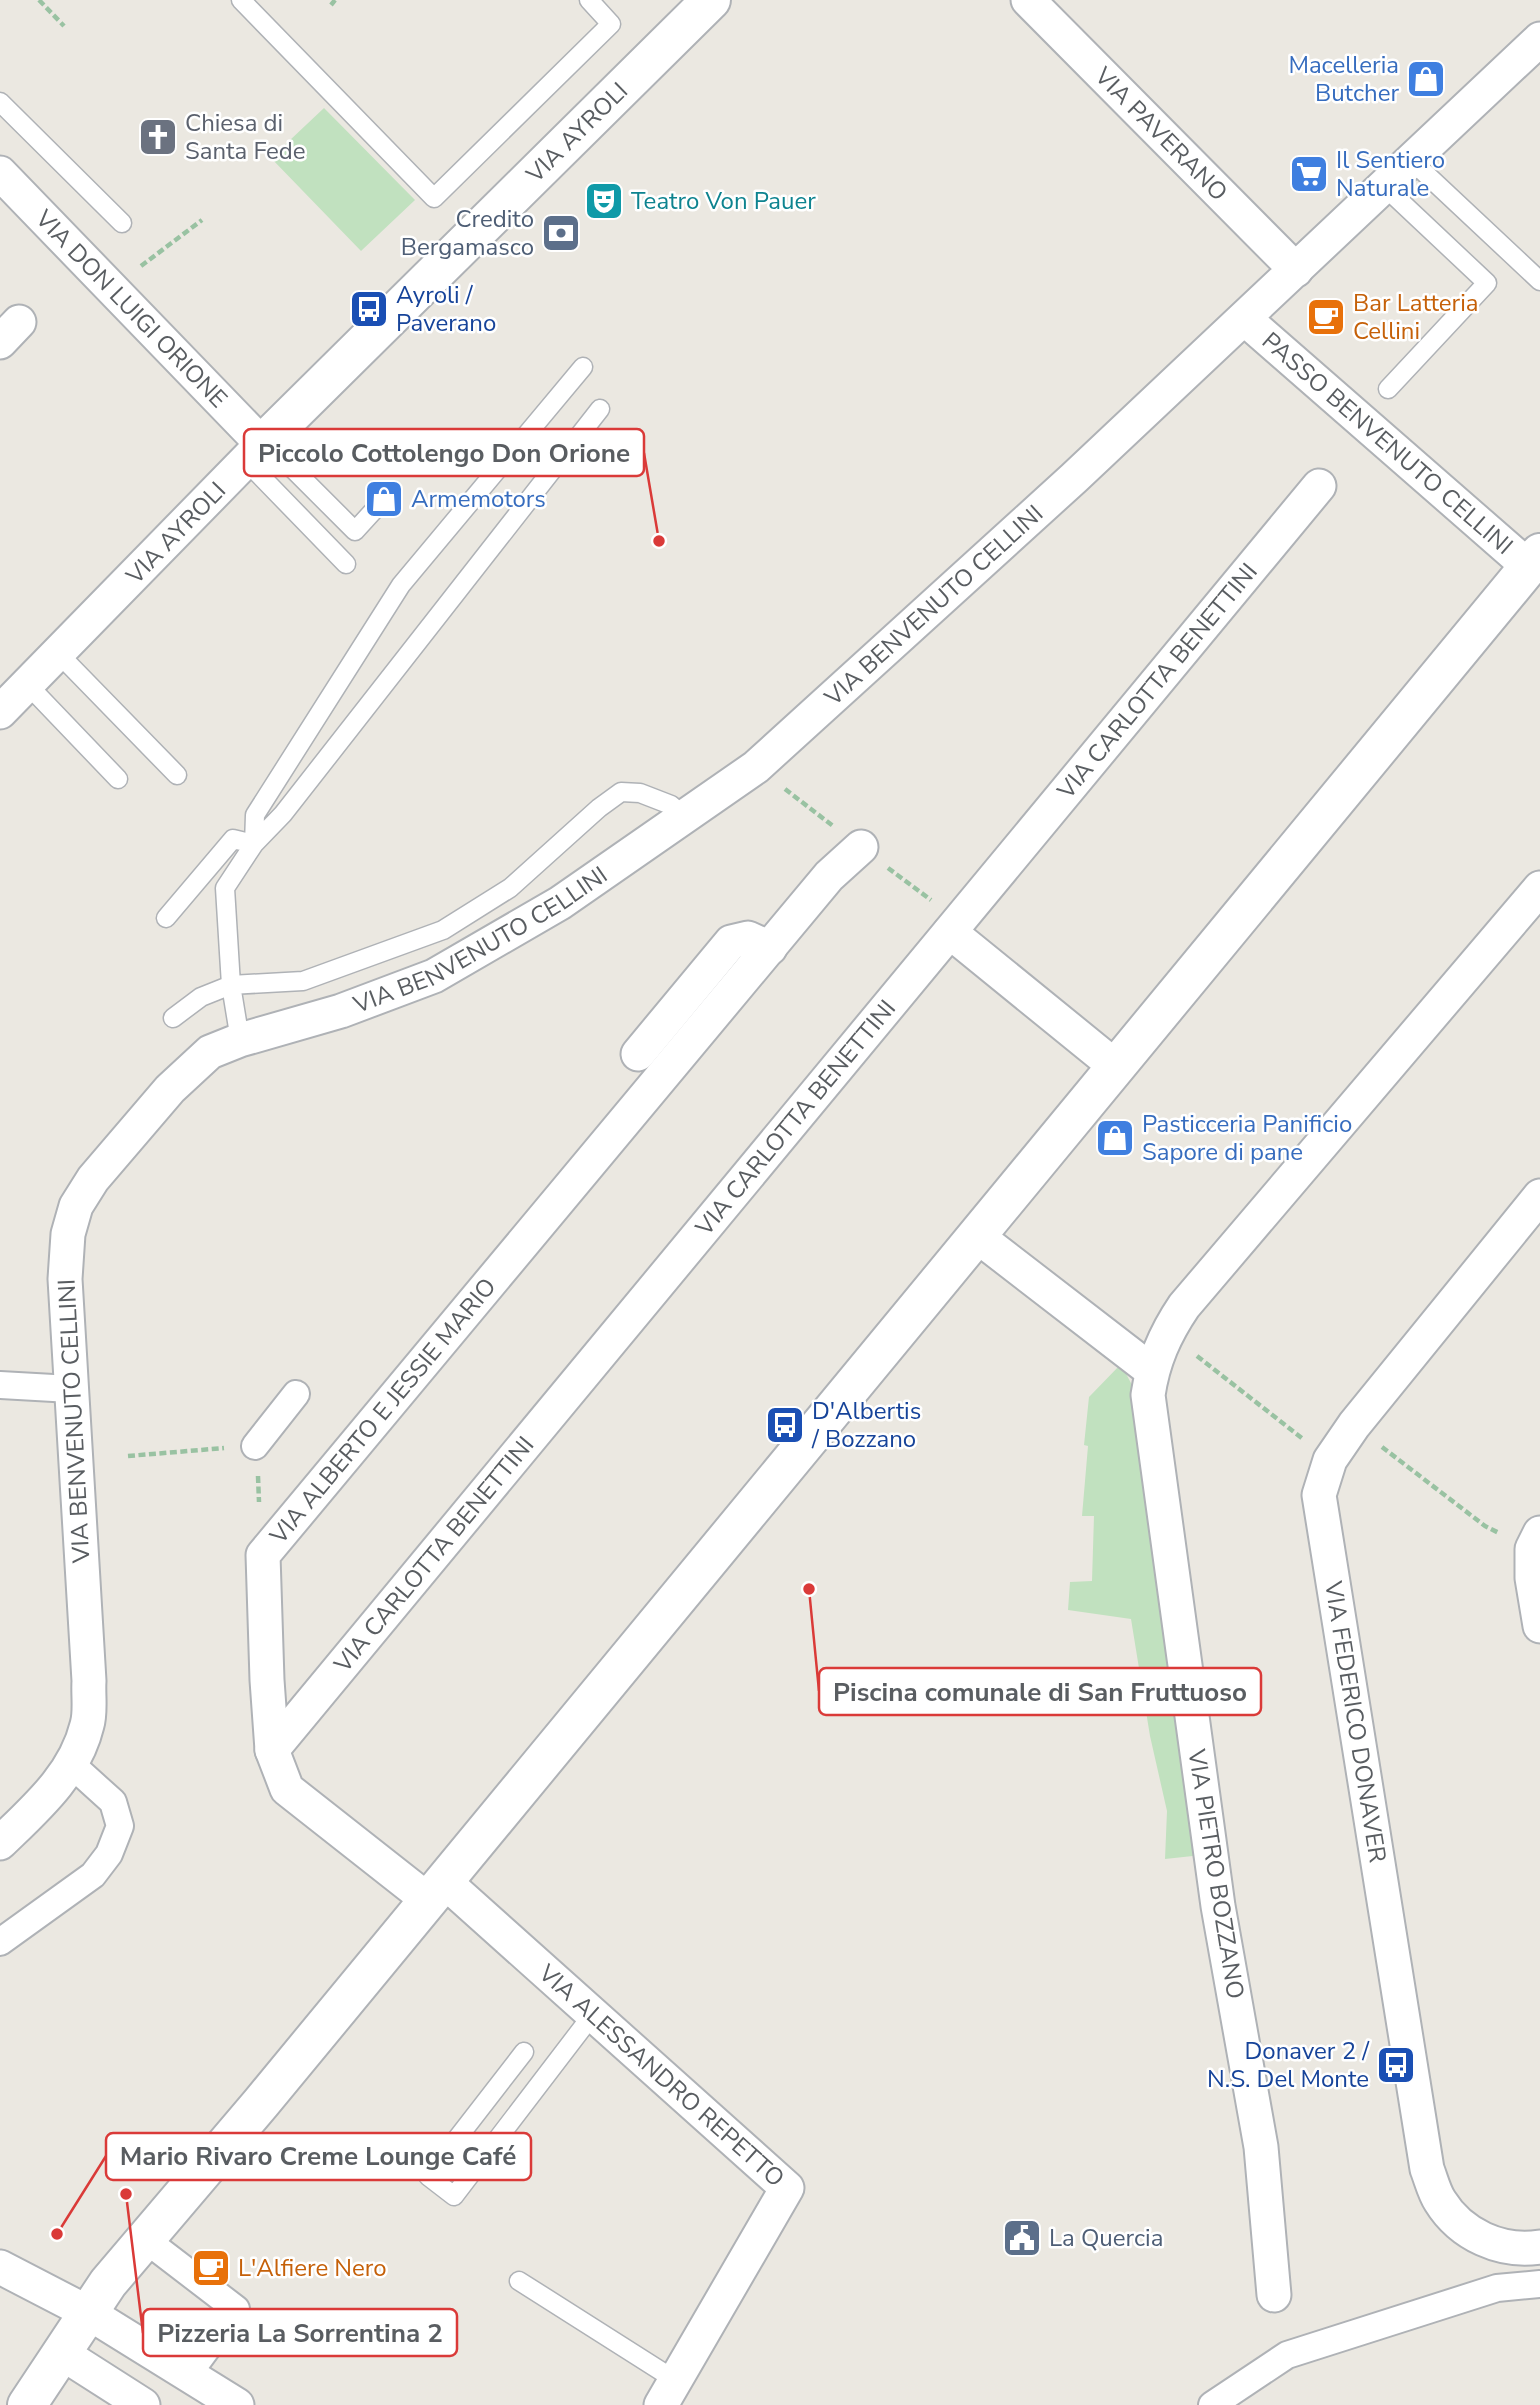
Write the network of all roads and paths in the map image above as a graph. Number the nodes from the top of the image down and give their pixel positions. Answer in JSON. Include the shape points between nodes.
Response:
{"nodes":[{"id":1,"x":39,"y":0,"type":"edge"},
{"id":2,"x":241,"y":0,"type":"edge"},
{"id":3,"x":589,"y":0,"type":"edge"},
{"id":4,"x":711,"y":0,"type":"edge"},
{"id":5,"x":1027,"y":0,"type":"edge"},
{"id":6,"x":64,"y":26,"type":"dead end"},
{"id":7,"x":1540,"y":39,"type":"edge"},
{"id":8,"x":0,"y":102,"type":"edge"},
{"id":9,"x":1412,"y":161,"type":"junction"},
{"id":10,"x":0,"y":173,"type":"edge"},
{"id":11,"x":1385,"y":187,"type":"junction"},
{"id":12,"x":202,"y":220,"type":"dead end"},
{"id":13,"x":122,"y":223,"type":"dead end"},
{"id":14,"x":137,"y":269,"type":"dead end"},
{"id":15,"x":1296,"y":270,"type":"junction"},
{"id":16,"x":1540,"y":281,"type":"edge"},
{"id":17,"x":1245,"y":319,"type":"junction"},
{"id":18,"x":583,"y":367,"type":"dead end"},
{"id":19,"x":1388,"y":389,"type":"dead end"},
{"id":20,"x":600,"y":409,"type":"dead end"},
{"id":21,"x":257,"y":449,"type":"junction"},
{"id":22,"x":1319,"y":486,"type":"dead end"},
{"id":23,"x":376,"y":508,"type":"dead end"},
{"id":24,"x":346,"y":564,"type":"dead end"},
{"id":25,"x":1536,"y":565,"type":"edge"},
{"id":26,"x":58,"y":653,"type":"junction"},
{"id":27,"x":27,"y":684,"type":"junction"},
{"id":28,"x":0,"y":712,"type":"edge"},
{"id":29,"x":177,"y":775,"type":"dead end"},
{"id":30,"x":118,"y":779,"type":"dead end"},
{"id":31,"x":686,"y":818,"type":"junction"},
{"id":32,"x":254,"y":844,"type":"junction"},
{"id":33,"x":861,"y":847,"type":"dead end"},
{"id":34,"x":1540,"y":888,"type":"edge"},
{"id":35,"x":166,"y":918,"type":"dead end"},
{"id":36,"x":950,"y":932,"type":"junction"},
{"id":37,"x":770,"y":948,"type":"junction"},
{"id":38,"x":231,"y":985,"type":"junction"},
{"id":39,"x":173,"y":1018,"type":"dead end"},
{"id":40,"x":240,"y":1040,"type":"junction"},
{"id":41,"x":638,"y":1054,"type":"dead end"},
{"id":42,"x":1116,"y":1067,"type":"junction"},
{"id":43,"x":1540,"y":1196,"type":"edge"},
{"id":44,"x":976,"y":1236,"type":"junction"},
{"id":45,"x":1166,"y":1332,"type":"junction"},
{"id":46,"x":1152,"y":1371,"type":"junction"},
{"id":47,"x":0,"y":1385,"type":"edge"},
{"id":48,"x":71,"y":1389,"type":"junction"},
{"id":49,"x":296,"y":1394,"type":"dead end"},
{"id":50,"x":1354,"y":1425,"type":"junction"},
{"id":51,"x":255,"y":1446,"type":"junction"},
{"id":52,"x":128,"y":1456,"type":"dead end"},
{"id":53,"x":1330,"y":1460,"type":"junction"},
{"id":54,"x":1536,"y":1541,"type":"edge"},
{"id":55,"x":264,"y":1555,"type":"junction"},
{"id":56,"x":1540,"y":1626,"type":"edge"},
{"id":57,"x":272,"y":1750,"type":"junction"},
{"id":58,"x":72,"y":1766,"type":"junction"},
{"id":59,"x":0,"y":1843,"type":"edge"},
{"id":60,"x":436,"y":1890,"type":"junction"},
{"id":61,"x":0,"y":1942,"type":"edge"},
{"id":62,"x":593,"y":2014,"type":"junction"},
{"id":63,"x":524,"y":2052,"type":"dead end"},
{"id":64,"x":146,"y":2240,"type":"junction"},
{"id":65,"x":1492,"y":2245,"type":"junction"},
{"id":66,"x":1540,"y":2247,"type":"edge"},
{"id":67,"x":0,"y":2267,"type":"edge"},
{"id":68,"x":519,"y":2281,"type":"dead end"},
{"id":69,"x":1540,"y":2284,"type":"edge"},
{"id":70,"x":1497,"y":2288,"type":"junction"},
{"id":71,"x":1274,"y":2295,"type":"dead end"},
{"id":72,"x":87,"y":2312,"type":"junction"},
{"id":73,"x":60,"y":2352,"type":"junction"},
{"id":74,"x":188,"y":2374,"type":"junction"},
{"id":75,"x":668,"y":2392,"type":"edge"},
{"id":76,"x":27,"y":2405,"type":"edge"},
{"id":77,"x":143,"y":2405,"type":"edge"},
{"id":78,"x":237,"y":2405,"type":"edge"},
{"id":79,"x":1212,"y":2405,"type":"edge"}],
"edges":[{"from":1,"to":6,"type":"path"},
{"from":2,"to":3,"type":"lane","via":[[434,198],[611,24]]},
{"from":4,"to":21,"type":"street","name":"VIA AYROLI"},
{"from":5,"to":15,"type":"street","name":"VIA PAVERANO"},
{"from":7,"to":9,"type":"street","name":"VIA BENVENUTO CELLINI"},
{"from":8,"to":13,"type":"lane"},
{"from":9,"to":11,"type":"street","name":"VIA BENVENUTO CELLINI"},
{"from":9,"to":16,"type":"lane"},
{"from":10,"to":21,"type":"street","name":"VIA DON LUIGI ORIONE"},
{"from":11,"to":15,"type":"street","name":"VIA BENVENUTO CELLINI"},
{"from":11,"to":19,"type":"lane","via":[[1487,283]]},
{"from":12,"to":14,"type":"path"},
{"from":15,"to":17,"type":"street","name":"VIA BENVENUTO CELLINI"},
{"from":17,"to":25,"type":"street","name":"PASSO BENVENUTO CELLINI"},
{"from":17,"to":31,"type":"street","name":"VIA BENVENUTO CELLINI","via":[[756,767]]},
{"from":18,"to":32,"type":"lane","via":[[401,585],[255,815]]},
{"from":20,"to":32,"type":"lane","via":[[283,814]]},
{"from":21,"to":23,"type":"lane","via":[[355,531]]},
{"from":21,"to":24,"type":"lane"},
{"from":21,"to":26,"type":"street","name":"VIA AYROLI"},
{"from":22,"to":36,"type":"street","name":"VIA CARLOTTA BENETTINI"},
{"from":25,"to":42,"type":"street"},
{"from":26,"to":27,"type":"street","name":"VIA AYROLI"},
{"from":26,"to":29,"type":"lane"},
{"from":27,"to":28,"type":"street","name":"VIA AYROLI"},
{"from":27,"to":30,"type":"lane"},
{"from":31,"to":38,"type":"lane","via":[[671,805],[640,793],[621,793],[510,887],[443,930],[303,981]]},
{"from":31,"to":40,"type":"street","name":"VIA BENVENUTO CELLINI","via":[[560,903],[434,976],[341,1011]]},
{"from":32,"to":35,"type":"lane","via":[[233,839]]},
{"from":32,"to":38,"type":"lane","via":[[225,888]]},
{"from":33,"to":37,"type":"street","name":"VIA ALBERTO E JESSIE MARIO","via":[[829,876]]},
{"from":34,"to":45,"type":"street","name":"VIA PIETRO BOZZANO"},
{"from":36,"to":42,"type":"street"},
{"from":36,"to":57,"type":"street","name":"VIA CARLOTTA BENETTINI"},
{"from":37,"to":41,"type":"street","via":[[747,938],[731,942]]},
{"from":37,"to":55,"type":"street","name":"VIA ALBERTO E JESSIE MARIO"},
{"from":38,"to":39,"type":"lane","via":[[201,997]]},
{"from":38,"to":40,"type":"lane"},
{"from":40,"to":48,"type":"street","name":"VIA BENVENUTO CELLINI","via":[[210,1052],[170,1089],[93,1179],[76,1206],[68,1234],[65,1279]]},
{"from":42,"to":44,"type":"street"},
{"from":43,"to":50,"type":"street","name":"VIA FEDERICO DONAVER"},
{"from":44,"to":46,"type":"street"},
{"from":44,"to":60,"type":"street"},
{"from":45,"to":46,"type":"street","name":"VIA PIETRO BOZZANO"},
{"from":45,"to":53,"type":"path"},
{"from":46,"to":71,"type":"street","name":"VIA PIETRO BOZZANO","via":[[1148,1395],[1218,1906],[1261,2147]]},
{"from":47,"to":48,"type":"street"},
{"from":48,"to":58,"type":"street","name":"VIA BENVENUTO CELLINI","via":[[89,1681],[88,1724]]},
{"from":49,"to":51,"type":"street"},
{"from":50,"to":53,"type":"street","name":"VIA FEDERICO DONAVER"},
{"from":50,"to":54,"type":"path","via":[[1485,1526]]},
{"from":51,"to":52,"type":"path"},
{"from":51,"to":55,"type":"path"},
{"from":53,"to":65,"type":"street","name":"VIA FEDERICO DONAVER","via":[[1319,1495],[1427,2169],[1439,2200],[1460,2224]]},
{"from":54,"to":56,"type":"street","via":[[1532,1577]]},
{"from":55,"to":57,"type":"street","name":"VIA ALBERTO E JESSIE MARIO"},
{"from":57,"to":60,"type":"street","name":"VIA ALBERTO E JESSIE MARIO","via":[[288,1788]]},
{"from":58,"to":59,"type":"street","name":"VIA BENVENUTO CELLINI"},
{"from":58,"to":61,"type":"street","via":[[113,1802],[120,1826],[109,1854],[93,1875]]},
{"from":60,"to":62,"type":"street","name":"VIA ALESSANDRO REPETTO"},
{"from":60,"to":64,"type":"street"},
{"from":62,"to":63,"type":"lane","via":[[454,2196],[428,2176]]},
{"from":62,"to":75,"type":"street","name":"VIA ALESSANDRO REPETTO","via":[[787,2189]]},
{"from":64,"to":72,"type":"street"},
{"from":64,"to":74,"type":"street","via":[[236,2309]]},
{"from":65,"to":66,"type":"street","name":"VIA FEDERICO DONAVER"},
{"from":65,"to":70,"type":"street"},
{"from":67,"to":72,"type":"street"},
{"from":68,"to":75,"type":"lane"},
{"from":69,"to":70,"type":"street"},
{"from":70,"to":79,"type":"street","via":[[1287,2355]]},
{"from":72,"to":73,"type":"street"},
{"from":72,"to":74,"type":"street"},
{"from":73,"to":76,"type":"street"},
{"from":73,"to":77,"type":"street"},
{"from":74,"to":78,"type":"street"}]}
